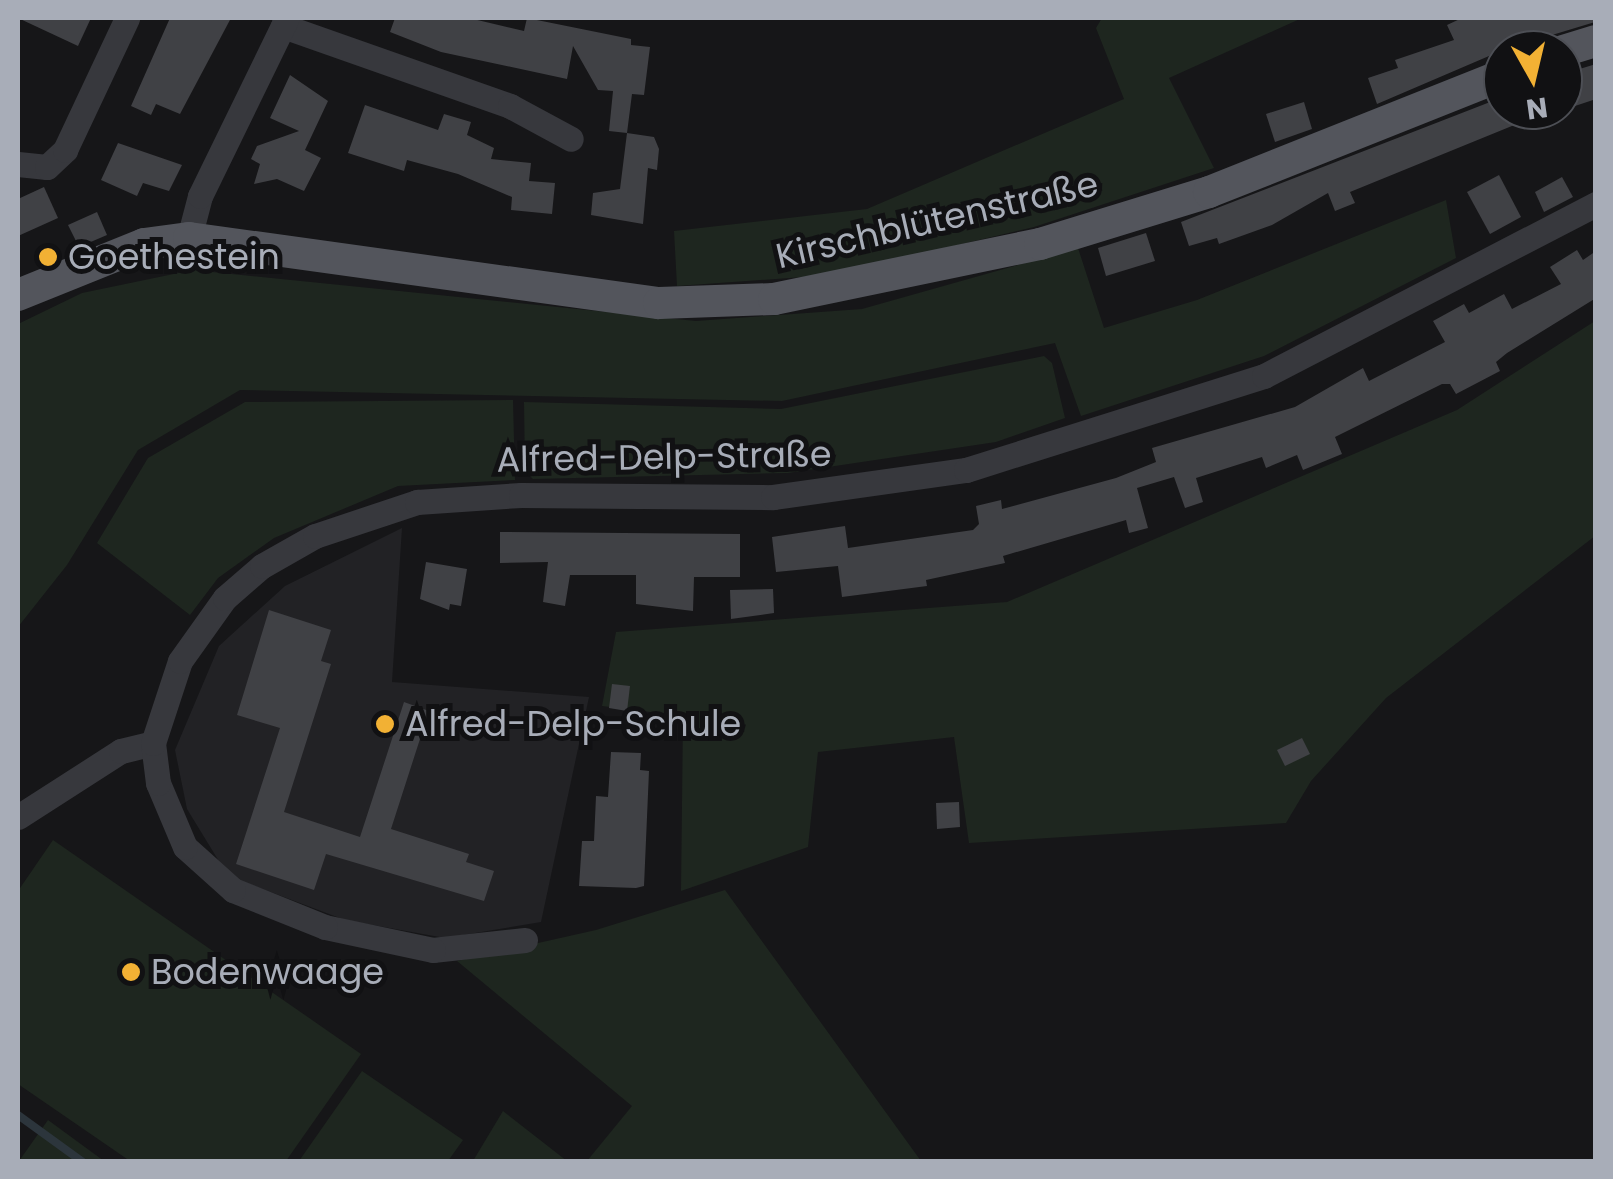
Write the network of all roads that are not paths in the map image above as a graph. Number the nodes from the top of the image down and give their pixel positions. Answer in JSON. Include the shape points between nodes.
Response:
{"nodes":[{"id":1,"x":127,"y":18,"type":"edge"},
{"id":2,"x":285,"y":22,"type":"edge"},
{"id":3,"x":1483,"y":83,"type":"edge"},
{"id":4,"x":572,"y":138,"type":"dead end"},
{"id":5,"x":18,"y":164,"type":"edge"},
{"id":6,"x":1596,"y":204,"type":"edge"},
{"id":7,"x":189,"y":238,"type":"junction"},
{"id":8,"x":18,"y":295,"type":"edge"},
{"id":9,"x":153,"y":742,"type":"junction"},
{"id":10,"x":18,"y":817,"type":"edge"},
{"id":11,"x":525,"y":940,"type":"dead end"}],
"edges":[{"from":1,"to":5,"type":"street","via":[[65,150],[47,167]]},
{"from":2,"to":4,"type":"street","via":[[510,106]]},
{"from":2,"to":7,"type":"street","via":[[200,196]]},
{"from":3,"to":7,"type":"main road","name":"Kirschblütenstraße","via":[[1160,208],[916,274],[774,300],[659,303]]},
{"from":6,"to":9,"type":"street","name":"Alfred-Delp-Straße","via":[[1264,376],[966,470],[773,497],[469,496],[378,512],[262,566],[226,598],[180,661]]},
{"from":7,"to":8,"type":"main road","name":"Kirschblütenstraße","via":[[144,244]]},
{"from":9,"to":10,"type":"street","via":[[121,751]]},
{"from":9,"to":11,"type":"street","via":[[170,821],[184,846],[232,890],[386,944],[475,950]]}]}
